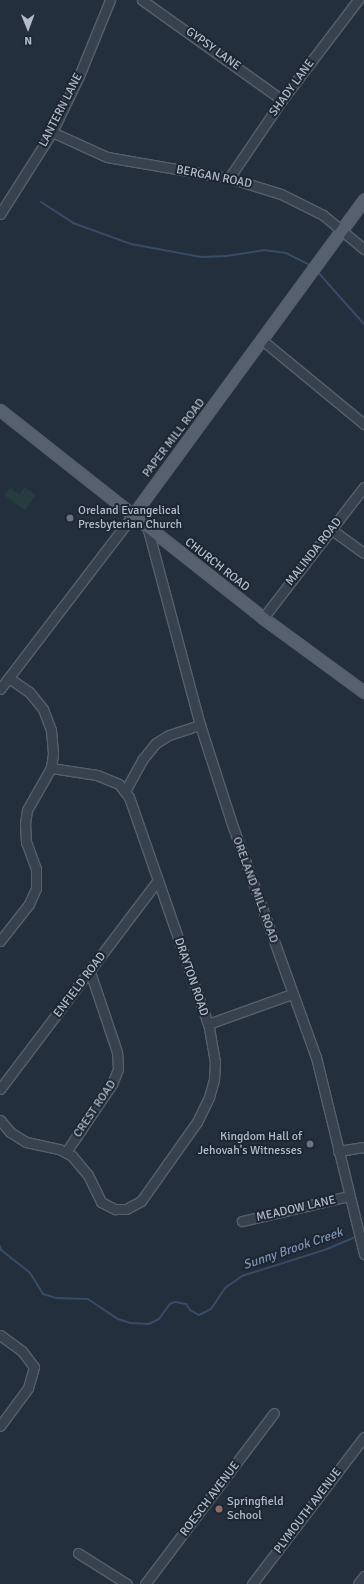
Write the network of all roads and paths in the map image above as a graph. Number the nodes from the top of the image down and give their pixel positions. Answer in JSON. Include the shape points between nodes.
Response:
{"nodes":[{"id":1,"x":110,"y":0,"type":"edge"},
{"id":2,"x":142,"y":0,"type":"edge"},
{"id":3,"x":358,"y":0,"type":"edge"},
{"id":4,"x":282,"y":100,"type":"junction"},
{"id":5,"x":52,"y":132,"type":"junction"},
{"id":6,"x":229,"y":178,"type":"junction"},
{"id":7,"x":364,"y":199,"type":"edge"},
{"id":8,"x":0,"y":214,"type":"edge"},
{"id":9,"x":342,"y":230,"type":"junction"},
{"id":10,"x":364,"y":249,"type":"edge"},
{"id":11,"x":262,"y":340,"type":"junction"},
{"id":12,"x":0,"y":410,"type":"edge"},
{"id":13,"x":364,"y":424,"type":"edge"},
{"id":14,"x":364,"y":487,"type":"edge"},
{"id":15,"x":133,"y":515,"type":"junction"},
{"id":16,"x":147,"y":526,"type":"junction"},
{"id":17,"x":332,"y":530,"type":"junction"},
{"id":18,"x":364,"y":552,"type":"edge"},
{"id":19,"x":263,"y":618,"type":"junction"},
{"id":20,"x":9,"y":678,"type":"junction"},
{"id":21,"x":0,"y":689,"type":"edge"},
{"id":22,"x":364,"y":692,"type":"edge"},
{"id":23,"x":200,"y":725,"type":"junction"},
{"id":24,"x":51,"y":768,"type":"junction"},
{"id":25,"x":125,"y":791,"type":"junction"},
{"id":26,"x":158,"y":880,"type":"junction"},
{"id":27,"x":0,"y":941,"type":"edge"},
{"id":28,"x":90,"y":972,"type":"junction"},
{"id":29,"x":292,"y":994,"type":"junction"},
{"id":30,"x":208,"y":1024,"type":"junction"},
{"id":31,"x":0,"y":1089,"type":"edge"},
{"id":32,"x":0,"y":1120,"type":"edge"},
{"id":33,"x":364,"y":1147,"type":"edge"},
{"id":34,"x":338,"y":1151,"type":"junction"},
{"id":35,"x":66,"y":1152,"type":"junction"},
{"id":36,"x":349,"y":1196,"type":"junction"},
{"id":37,"x":242,"y":1222,"type":"dead end"},
{"id":38,"x":364,"y":1254,"type":"edge"},
{"id":39,"x":0,"y":1335,"type":"edge"},
{"id":40,"x":274,"y":1413,"type":"dead end"},
{"id":41,"x":0,"y":1426,"type":"edge"},
{"id":42,"x":364,"y":1437,"type":"edge"},
{"id":43,"x":78,"y":1553,"type":"dead end"},
{"id":44,"x":364,"y":1576,"type":"edge"},
{"id":45,"x":127,"y":1584,"type":"edge"},
{"id":46,"x":145,"y":1584,"type":"edge"},
{"id":47,"x":252,"y":1584,"type":"edge"},
{"id":48,"x":358,"y":1584,"type":"edge"}],
"edges":[{"from":1,"to":5,"type":"street","name":"LANTERN LANE","via":[[79,76]]},
{"from":2,"to":4,"type":"street","name":"GYPSY LANE"},
{"from":3,"to":4,"type":"street","name":"SHADY LANE"},
{"from":4,"to":6,"type":"street","name":"SHADY LANE"},
{"from":5,"to":6,"type":"street","name":"BERGAN ROAD","via":[[94,152],[120,160]]},
{"from":5,"to":8,"type":"street","name":"LANTERN LANE"},
{"from":6,"to":9,"type":"street","name":"BERGAN ROAD","via":[[261,187],[309,206]]},
{"from":7,"to":9,"type":"main road","name":"PAPER MILL ROAD"},
{"from":9,"to":10,"type":"street","name":"BERGAN ROAD"},
{"from":9,"to":11,"type":"main road","name":"PAPER MILL ROAD"},
{"from":11,"to":13,"type":"street"},
{"from":11,"to":15,"type":"main road","name":"PAPER MILL ROAD"},
{"from":12,"to":15,"type":"main road","name":"CHURCH ROAD"},
{"from":14,"to":17,"type":"street","name":"MALINDA ROAD"},
{"from":15,"to":16,"type":"main road","name":"CHURCH ROAD"},
{"from":15,"to":20,"type":"street","name":"PAPER MILL ROAD"},
{"from":16,"to":19,"type":"main road","name":"CHURCH ROAD"},
{"from":16,"to":23,"type":"street","name":"ORELAND MILL ROAD"},
{"from":17,"to":18,"type":"street"},
{"from":17,"to":19,"type":"street","name":"MALINDA ROAD"},
{"from":19,"to":22,"type":"main road","name":"CHURCH ROAD"},
{"from":20,"to":21,"type":"street","name":"PAPER MILL ROAD"},
{"from":20,"to":24,"type":"street","via":[[32,695],[48,720],[53,744]]},
{"from":23,"to":25,"type":"street","via":[[169,735],[156,743],[142,760]]},
{"from":23,"to":29,"type":"street","name":"ORELAND MILL ROAD"},
{"from":24,"to":25,"type":"street","name":"DRAYTON ROAD","via":[[97,775],[114,782]]},
{"from":24,"to":27,"type":"street","via":[[27,810],[25,819],[24,833],[36,869],[36,888],[29,904]]},
{"from":25,"to":26,"type":"street","name":"DRAYTON ROAD","via":[[133,806]]},
{"from":26,"to":28,"type":"street","name":"ENFIELD ROAD"},
{"from":26,"to":30,"type":"street","name":"DRAYTON ROAD"},
{"from":28,"to":31,"type":"street","name":"ENFIELD ROAD"},
{"from":28,"to":35,"type":"street","name":"CREST ROAD","via":[[117,1052],[118,1070],[112,1084]]},
{"from":29,"to":30,"type":"street"},
{"from":29,"to":34,"type":"street","name":"ORELAND MILL ROAD","via":[[316,1057]]},
{"from":30,"to":35,"type":"street","name":"DRAYTON ROAD","via":[[215,1071],[204,1108],[141,1201],[126,1209],[115,1209],[101,1202],[82,1167]]},
{"from":32,"to":35,"type":"street","via":[[10,1132],[26,1142]]},
{"from":33,"to":34,"type":"street"},
{"from":34,"to":36,"type":"street","name":"ORELAND MILL ROAD"},
{"from":36,"to":37,"type":"street","name":"MEADOW LANE"},
{"from":36,"to":38,"type":"street","name":"ORELAND MILL ROAD"},
{"from":39,"to":41,"type":"street","via":[[22,1351],[34,1367],[28,1388]]},
{"from":40,"to":46,"type":"street","name":"ROESCH AVENUE"},
{"from":42,"to":47,"type":"street","name":"PLYMOUTH AVENUE"},
{"from":43,"to":45,"type":"street"},
{"from":44,"to":48,"type":"street"}]}
